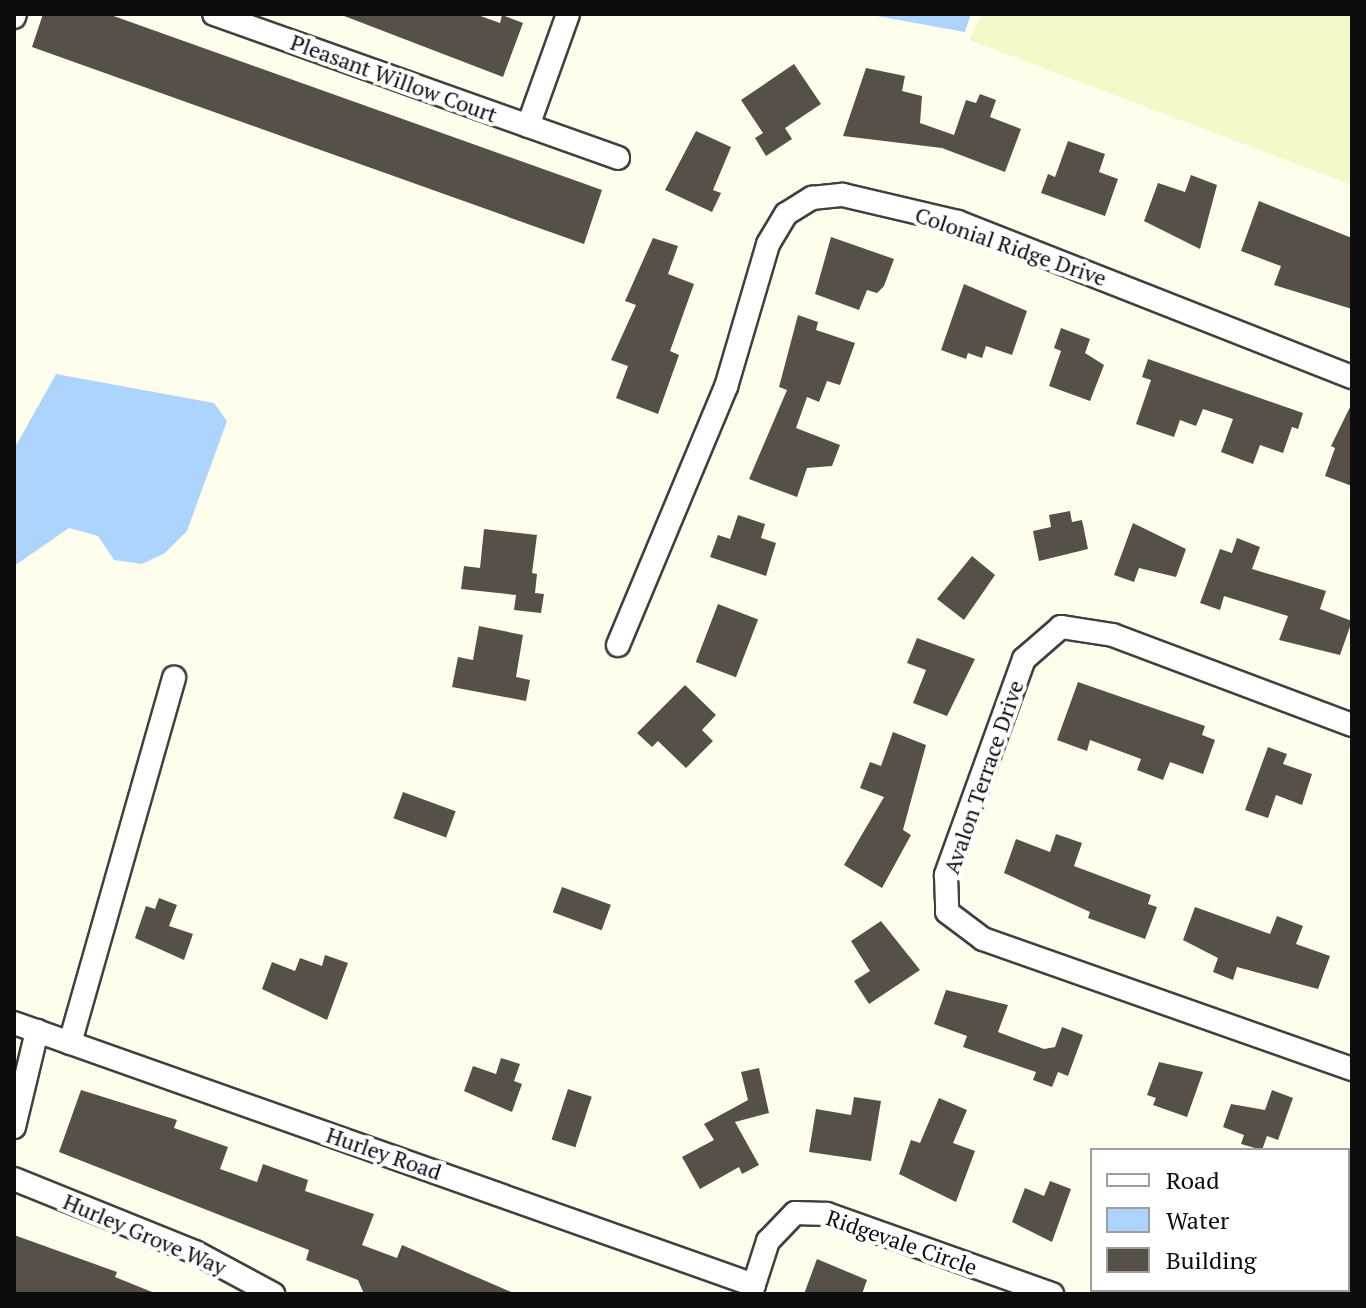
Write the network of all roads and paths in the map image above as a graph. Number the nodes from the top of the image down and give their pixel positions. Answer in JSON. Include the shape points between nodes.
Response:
{"nodes":[{"id":1,"x":214,"y":14,"type":"edge"},
{"id":2,"x":568,"y":14,"type":"edge"},
{"id":3,"x":528,"y":126,"type":"junction"},
{"id":4,"x":618,"y":158,"type":"dead end"},
{"id":5,"x":1352,"y":377,"type":"edge"},
{"id":6,"x":618,"y":645,"type":"dead end"},
{"id":7,"x":174,"y":678,"type":"dead end"},
{"id":8,"x":1352,"y":725,"type":"edge"},
{"id":9,"x":14,"y":1023,"type":"edge"},
{"id":10,"x":37,"y":1031,"type":"junction"},
{"id":11,"x":70,"y":1043,"type":"junction"},
{"id":12,"x":1352,"y":1069,"type":"edge"},
{"id":13,"x":14,"y":1127,"type":"edge"},
{"id":14,"x":14,"y":1179,"type":"edge"},
{"id":15,"x":753,"y":1290,"type":"edge"},
{"id":16,"x":273,"y":1294,"type":"edge"},
{"id":17,"x":1052,"y":1294,"type":"edge"}],
"edges":[{"from":1,"to":3,"type":"street","name":"Pleasant Willow Court"},
{"from":2,"to":3,"type":"street"},
{"from":3,"to":4,"type":"street","name":"Pleasant Willow Court"},
{"from":5,"to":6,"type":"street","name":"Colonial Ridge Drive","via":[[958,222],[843,195],[812,198],[786,214],[768,244],[726,387]]},
{"from":7,"to":11,"type":"street"},
{"from":8,"to":12,"type":"street","name":"Avalon Terrace Drive","via":[[1113,635],[1061,627],[1024,659],[946,875],[947,912],[983,939]]},
{"from":9,"to":10,"type":"street","name":"Hurley Road"},
{"from":10,"to":11,"type":"street","name":"Hurley Road"},
{"from":10,"to":13,"type":"street"},
{"from":11,"to":15,"type":"street","name":"Hurley Road"},
{"from":14,"to":16,"type":"street","name":"Hurley Grove Way","via":[[195,1252]]},
{"from":15,"to":17,"type":"street","name":"Ridgevale Circle","via":[[768,1241],[795,1213],[827,1214]]}]}
